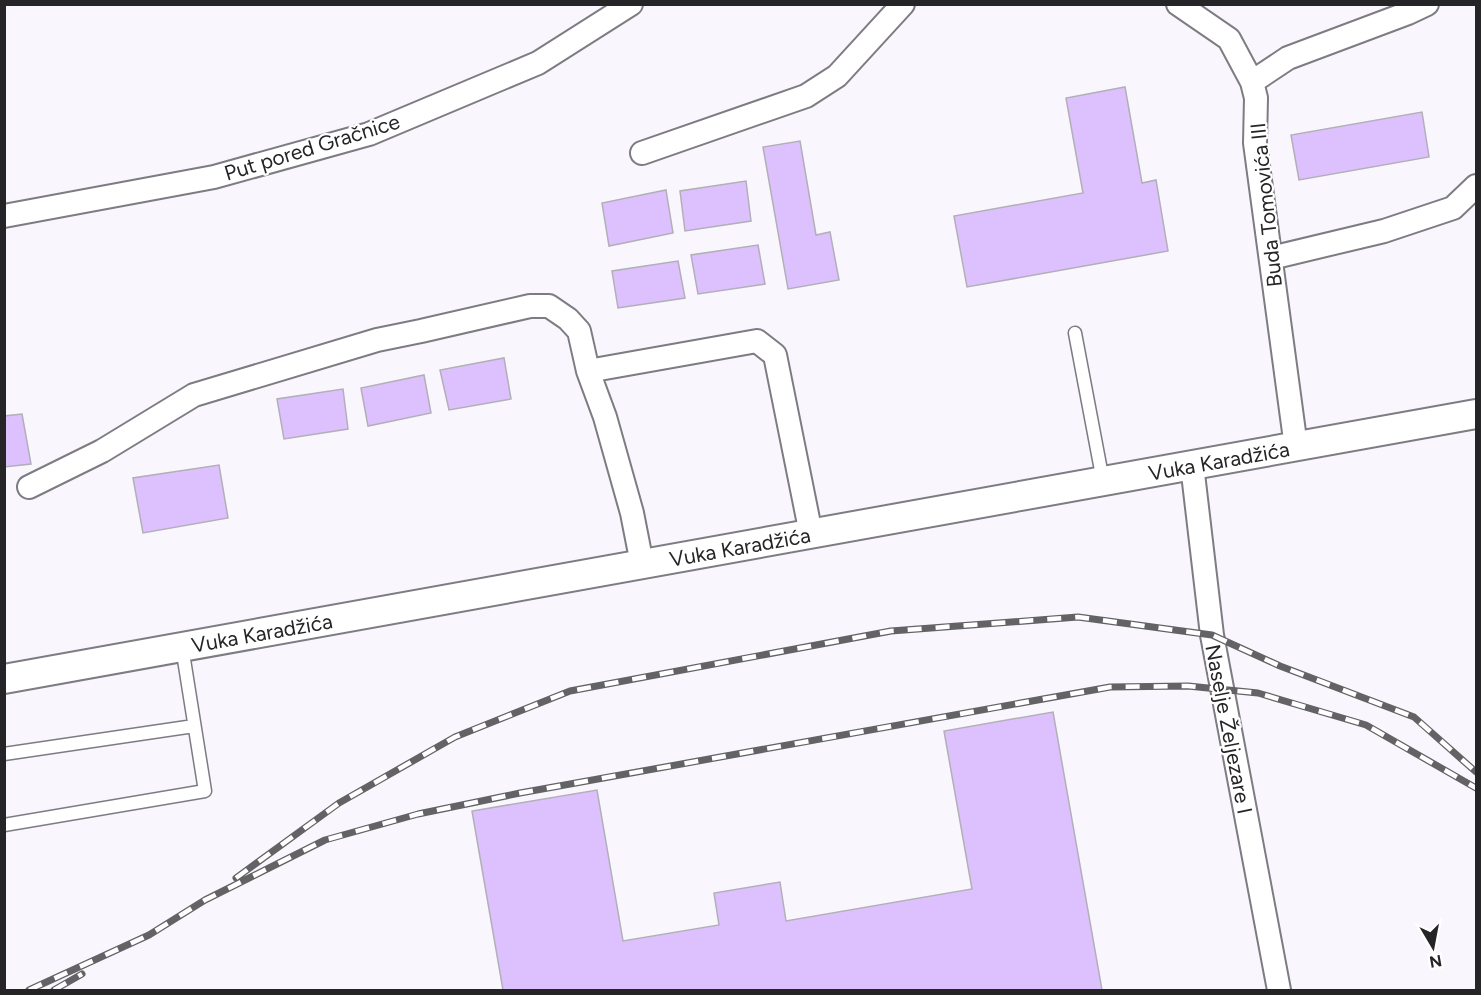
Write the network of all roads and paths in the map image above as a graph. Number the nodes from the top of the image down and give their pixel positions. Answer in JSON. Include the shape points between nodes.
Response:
{"nodes":[{"id":1,"x":631,"y":4,"type":"edge"},
{"id":2,"x":903,"y":4,"type":"edge"},
{"id":3,"x":1178,"y":4,"type":"edge"},
{"id":4,"x":1427,"y":4,"type":"edge"},
{"id":5,"x":1252,"y":82,"type":"junction"},
{"id":6,"x":642,"y":153,"type":"dead end"},
{"id":7,"x":1476,"y":186,"type":"edge"},
{"id":8,"x":4,"y":216,"type":"edge"},
{"id":9,"x":1271,"y":258,"type":"junction"},
{"id":10,"x":1075,"y":333,"type":"dead end"},
{"id":11,"x":588,"y":371,"type":"junction"},
{"id":12,"x":1476,"y":414,"type":"edge"},
{"id":13,"x":1296,"y":447,"type":"junction"},
{"id":14,"x":1192,"y":465,"type":"junction"},
{"id":15,"x":1103,"y":481,"type":"junction"},
{"id":16,"x":29,"y":487,"type":"dead end"},
{"id":17,"x":811,"y":534,"type":"junction"},
{"id":18,"x":642,"y":564,"type":"junction"},
{"id":19,"x":182,"y":647,"type":"junction"},
{"id":20,"x":4,"y":679,"type":"edge"},
{"id":21,"x":194,"y":726,"type":"junction"},
{"id":22,"x":4,"y":754,"type":"edge"},
{"id":23,"x":4,"y":825,"type":"edge"},
{"id":24,"x":1279,"y":990,"type":"edge"}],
"edges":[{"from":1,"to":8,"type":"street","name":"Put pored Gračnice","via":[[538,63],[369,134],[214,177]]},
{"from":2,"to":6,"type":"street","via":[[837,76],[806,96]]},
{"from":3,"to":5,"type":"street","via":[[1229,39]]},
{"from":4,"to":5,"type":"street","via":[[1288,58]]},
{"from":5,"to":9,"type":"street","name":"Buda Tomovića III","via":[[1256,98],[1255,143]]},
{"from":7,"to":9,"type":"street","via":[[1453,208],[1384,231]]},
{"from":9,"to":13,"type":"street","name":"Buda Tomovića III"},
{"from":10,"to":15,"type":"lane"},
{"from":11,"to":16,"type":"street","via":[[579,331],[549,306],[530,306],[377,340],[194,394],[102,451]]},
{"from":11,"to":17,"type":"street","via":[[757,341],[768,348],[776,355]]},
{"from":11,"to":18,"type":"street","via":[[633,513]]},
{"from":12,"to":13,"type":"street","name":"Vuka Karadžića"},
{"from":13,"to":14,"type":"street","name":"Vuka Karadžića"},
{"from":14,"to":15,"type":"street","name":"Vuka Karadžića"},
{"from":14,"to":24,"type":"street","name":"Naselje Željezare I","via":[[1212,636]]},
{"from":15,"to":17,"type":"street","name":"Vuka Karadžića"},
{"from":17,"to":18,"type":"street","name":"Vuka Karadžića"},
{"from":18,"to":19,"type":"street","name":"Vuka Karadžića"},
{"from":19,"to":20,"type":"street","name":"Vuka Karadžića"},
{"from":19,"to":21,"type":"lane"},
{"from":21,"to":22,"type":"lane"},
{"from":21,"to":23,"type":"lane","via":[[205,791]]}]}
